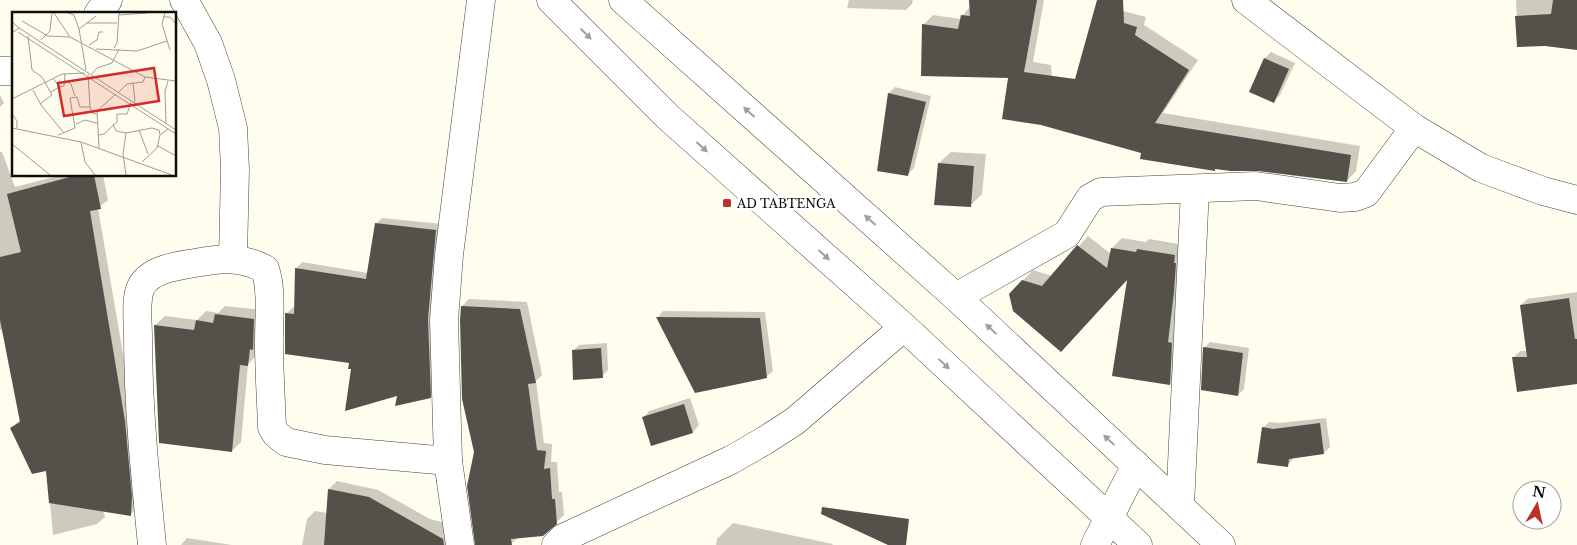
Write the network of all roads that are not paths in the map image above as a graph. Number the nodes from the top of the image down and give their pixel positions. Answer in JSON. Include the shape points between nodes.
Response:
{"nodes":[{"id":1,"x":108,"y":0,"type":"edge"},
{"id":2,"x":184,"y":0,"type":"edge"},
{"id":3,"x":481,"y":0,"type":"edge"},
{"id":4,"x":551,"y":0,"type":"edge"},
{"id":5,"x":623,"y":0,"type":"edge"},
{"id":6,"x":1246,"y":0,"type":"edge"},
{"id":7,"x":99,"y":12,"type":"edge"},
{"id":8,"x":1414,"y":128,"type":"junction"},
{"id":9,"x":1195,"y":189,"type":"junction"},
{"id":10,"x":1577,"y":200,"type":"edge"},
{"id":11,"x":234,"y":258,"type":"junction"},
{"id":12,"x":956,"y":296,"type":"junction"},
{"id":13,"x":904,"y":327,"type":"junction"},
{"id":14,"x":448,"y":461,"type":"junction"},
{"id":15,"x":1136,"y":465,"type":"junction"},
{"id":16,"x":1180,"y":506,"type":"junction"},
{"id":17,"x":1109,"y":518,"type":"junction"},
{"id":18,"x":152,"y":545,"type":"edge"},
{"id":19,"x":460,"y":545,"type":"edge"},
{"id":20,"x":556,"y":545,"type":"edge"},
{"id":21,"x":1095,"y":545,"type":"edge"},
{"id":22,"x":1138,"y":545,"type":"edge"},
{"id":23,"x":1221,"y":545,"type":"edge"}],
"edges":[{"from":1,"to":7,"type":"street"},
{"from":2,"to":11,"type":"street","via":[[208,42],[232,128]]},
{"from":3,"to":14,"type":"street","via":[[444,320]]},
{"from":4,"to":13,"type":"street","one_way":true,"via":[[668,116]]},
{"from":12,"to":5,"type":"street","one_way":true},
{"from":6,"to":8,"type":"street"},
{"from":8,"to":9,"type":"street","via":[[1366,193],[1354,197],[1340,198],[1256,186]]},
{"from":8,"to":10,"type":"street","via":[[1481,168]]},
{"from":9,"to":12,"type":"street","via":[[1095,194],[1067,234]]},
{"from":9,"to":16,"type":"street"},
{"from":11,"to":14,"type":"street","via":[[252,262],[265,269],[267,275],[272,427],[276,434],[286,442],[324,450]]},
{"from":11,"to":18,"type":"street","via":[[170,269],[154,274],[141,287],[137,306],[138,390]]},
{"from":15,"to":12,"type":"street","one_way":true},
{"from":13,"to":17,"type":"street","one_way":true},
{"from":13,"to":20,"type":"street","via":[[795,421],[731,460],[563,538]]},
{"from":14,"to":19,"type":"street"},
{"from":15,"to":16,"type":"street"},
{"from":15,"to":17,"type":"street"},
{"from":16,"to":23,"type":"street"},
{"from":17,"to":21,"type":"street"},
{"from":17,"to":22,"type":"street"}]}
